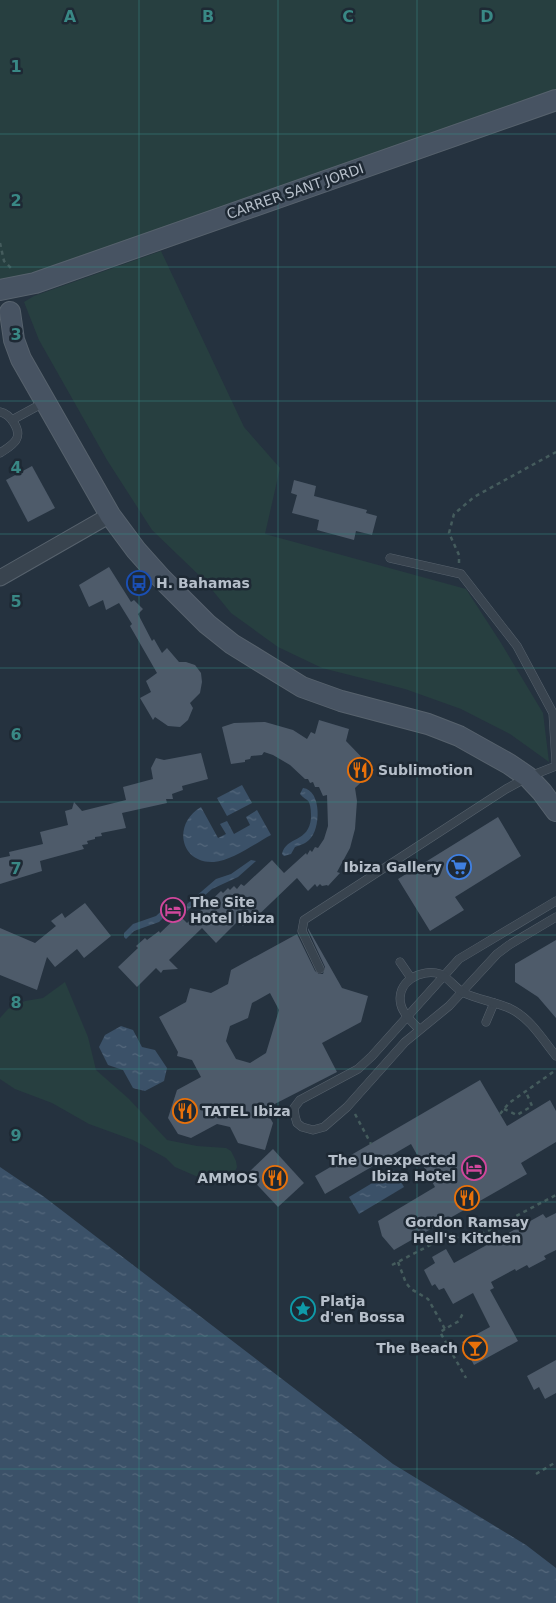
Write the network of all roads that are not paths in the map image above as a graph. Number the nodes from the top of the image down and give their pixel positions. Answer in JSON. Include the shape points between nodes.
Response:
{"nodes":[{"id":1,"x":556,"y":100,"type":"edge"},
{"id":2,"x":4,"y":304,"type":"edge"},
{"id":3,"x":0,"y":338,"type":"edge"},
{"id":4,"x":21,"y":359,"type":"junction"},
{"id":5,"x":45,"y":402,"type":"junction"},
{"id":6,"x":0,"y":412,"type":"edge"},
{"id":7,"x":12,"y":420,"type":"junction"},
{"id":8,"x":0,"y":452,"type":"edge"},
{"id":9,"x":110,"y":515,"type":"junction"},
{"id":10,"x":390,"y":558,"type":"dead end"},
{"id":11,"x":0,"y":578,"type":"edge"},
{"id":12,"x":556,"y":762,"type":"edge"},
{"id":13,"x":556,"y":766,"type":"edge"},
{"id":14,"x":528,"y":777,"type":"junction"},
{"id":15,"x":556,"y":811,"type":"edge"},
{"id":16,"x":556,"y":901,"type":"edge"},
{"id":17,"x":556,"y":917,"type":"edge"},
{"id":18,"x":400,"y":962,"type":"dead end"},
{"id":19,"x":320,"y":969,"type":"dead end"},
{"id":20,"x":442,"y":975,"type":"junction"},
{"id":21,"x":410,"y":978,"type":"junction"},
{"id":22,"x":462,"y":992,"type":"junction"},
{"id":23,"x":494,"y":1004,"type":"junction"},
{"id":24,"x":408,"y":1017,"type":"junction"},
{"id":25,"x":486,"y":1022,"type":"dead end"},
{"id":26,"x":420,"y":1029,"type":"junction"},
{"id":27,"x":556,"y":1056,"type":"edge"}],
"edges":[{"from":1,"to":2,"type":"street","name":"CARRER SANT JORDI","via":[[30,284]]},
{"from":2,"to":4,"type":"street"},
{"from":3,"to":4,"type":"street"},
{"from":4,"to":5,"type":"street"},
{"from":5,"to":7,"type":"lane"},
{"from":5,"to":9,"type":"street"},
{"from":6,"to":7,"type":"lane"},
{"from":7,"to":8,"type":"lane","via":[[18,431],[17,439]]},
{"from":9,"to":11,"type":"street"},
{"from":9,"to":14,"type":"street","via":[[136,550],[194,611],[232,644],[268,667],[302,687],[459,736]]},
{"from":10,"to":12,"type":"lane","via":[[461,574],[517,646],[553,713]]},
{"from":13,"to":14,"type":"lane"},
{"from":14,"to":15,"type":"street"},
{"from":14,"to":19,"type":"lane","via":[[304,920],[302,931]]},
{"from":16,"to":20,"type":"lane","via":[[459,959]]},
{"from":17,"to":22,"type":"lane","via":[[497,954]]},
{"from":18,"to":21,"type":"lane"},
{"from":20,"to":21,"type":"lane","via":[[423,973]]},
{"from":20,"to":22,"type":"lane"},
{"from":20,"to":24,"type":"lane"},
{"from":21,"to":24,"type":"lane","via":[[401,995],[401,1006]]},
{"from":22,"to":23,"type":"lane"},
{"from":22,"to":26,"type":"lane"},
{"from":23,"to":25,"type":"lane"},
{"from":23,"to":27,"type":"lane","via":[[512,1009],[523,1018]]},
{"from":24,"to":26,"type":"lane"},
{"from":24,"to":26,"type":"lane","via":[[358,1068],[300,1100],[294,1108],[297,1123],[302,1128],[313,1130],[324,1127]]}]}
